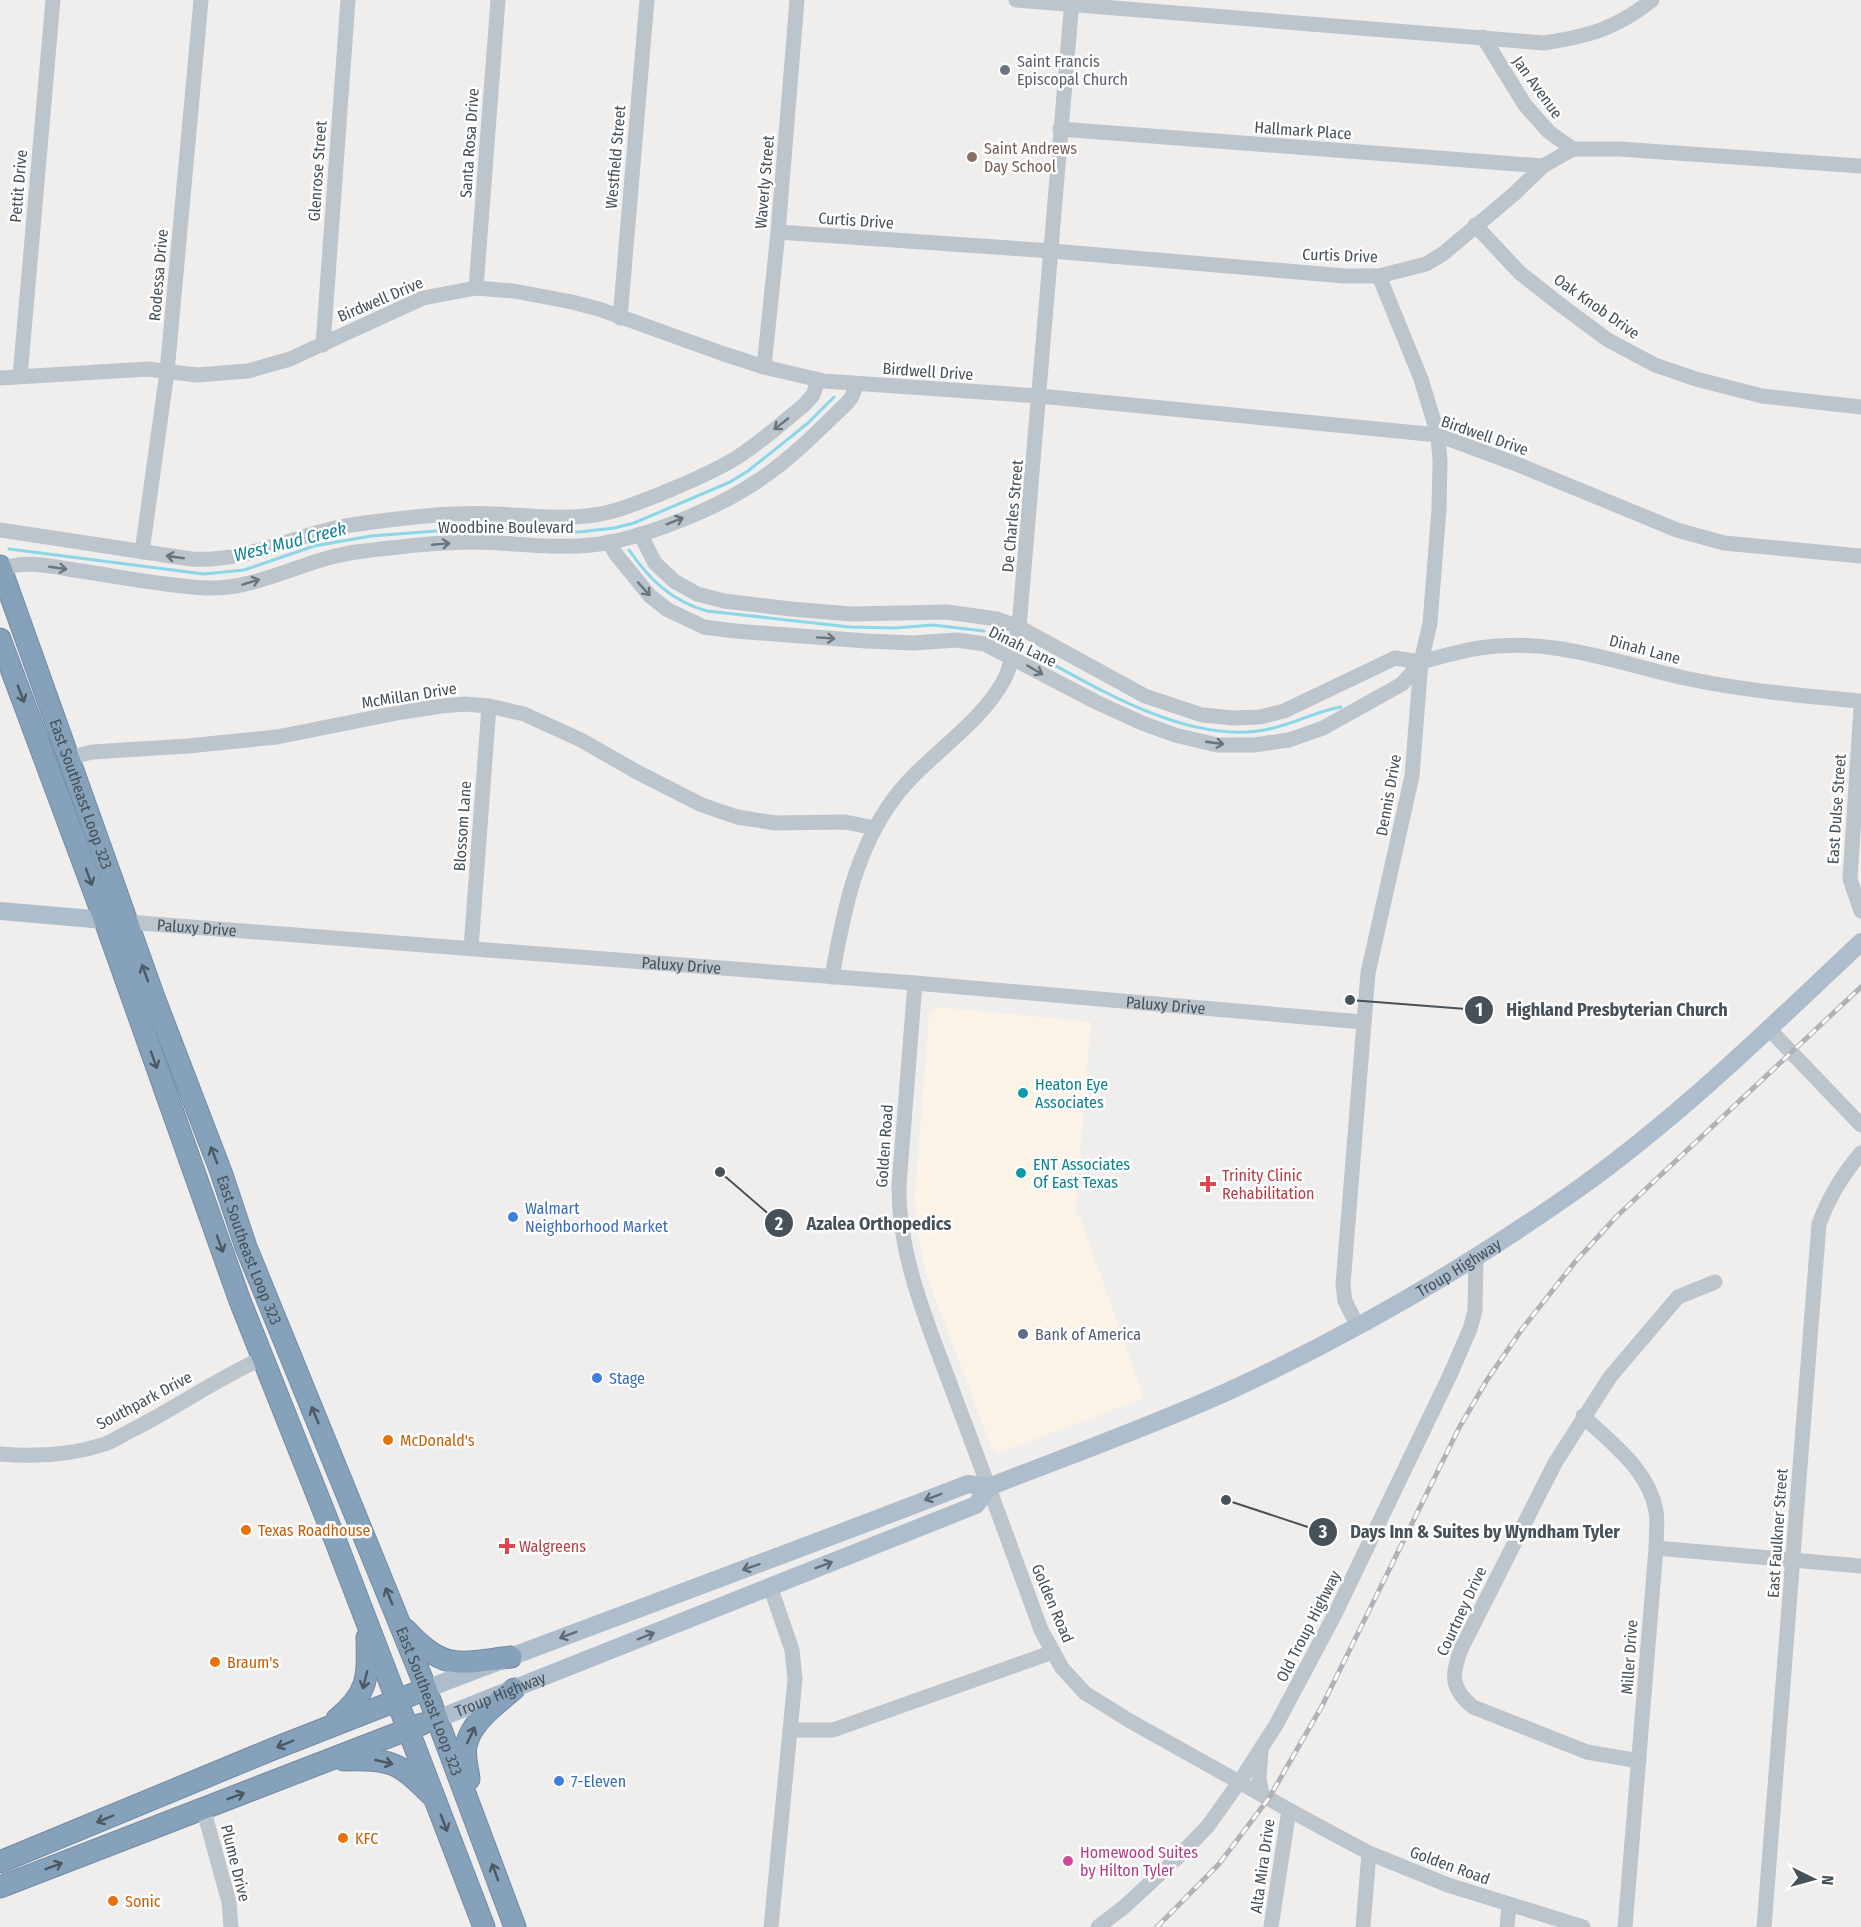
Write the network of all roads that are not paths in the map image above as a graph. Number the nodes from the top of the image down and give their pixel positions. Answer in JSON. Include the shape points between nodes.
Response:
{"nodes":[{"id":1,"x":53,"y":0,"type":"edge"},
{"id":2,"x":201,"y":0,"type":"edge"},
{"id":3,"x":348,"y":0,"type":"edge"},
{"id":4,"x":498,"y":0,"type":"edge"},
{"id":5,"x":647,"y":0,"type":"edge"},
{"id":6,"x":797,"y":0,"type":"edge"},
{"id":7,"x":1016,"y":0,"type":"edge"},
{"id":8,"x":1653,"y":0,"type":"edge"},
{"id":9,"x":1072,"y":2,"type":"edge"},
{"id":10,"x":1483,"y":37,"type":"junction"},
{"id":11,"x":1060,"y":129,"type":"junction"},
{"id":12,"x":1573,"y":149,"type":"junction"},
{"id":13,"x":1543,"y":166,"type":"junction"},
{"id":14,"x":1861,"y":166,"type":"edge"},
{"id":15,"x":1475,"y":225,"type":"junction"},
{"id":16,"x":778,"y":232,"type":"junction"},
{"id":17,"x":1052,"y":251,"type":"junction"},
{"id":18,"x":1379,"y":276,"type":"junction"},
{"id":19,"x":476,"y":288,"type":"junction"},
{"id":20,"x":620,"y":318,"type":"junction"},
{"id":21,"x":323,"y":345,"type":"junction"},
{"id":22,"x":764,"y":367,"type":"junction"},
{"id":23,"x":167,"y":372,"type":"junction"},
{"id":24,"x":20,"y":376,"type":"junction"},
{"id":25,"x":0,"y":378,"type":"edge"},
{"id":26,"x":819,"y":380,"type":"junction"},
{"id":27,"x":856,"y":385,"type":"junction"},
{"id":28,"x":1039,"y":396,"type":"junction"},
{"id":29,"x":1861,"y":407,"type":"edge"},
{"id":30,"x":1438,"y":435,"type":"junction"},
{"id":31,"x":0,"y":530,"type":"edge"},
{"id":32,"x":640,"y":534,"type":"junction"},
{"id":33,"x":609,"y":542,"type":"junction"},
{"id":34,"x":142,"y":552,"type":"junction"},
{"id":35,"x":1861,"y":556,"type":"edge"},
{"id":36,"x":1,"y":568,"type":"edge"},
{"id":37,"x":1019,"y":627,"type":"junction"},
{"id":38,"x":0,"y":639,"type":"edge"},
{"id":39,"x":1011,"y":656,"type":"junction"},
{"id":40,"x":1421,"y":662,"type":"junction"},
{"id":41,"x":1861,"y":701,"type":"edge"},
{"id":42,"x":489,"y":706,"type":"junction"},
{"id":43,"x":1861,"y":707,"type":"edge"},
{"id":44,"x":69,"y":758,"type":"junction"},
{"id":45,"x":875,"y":828,"type":"junction"},
{"id":46,"x":0,"y":911,"type":"edge"},
{"id":47,"x":1861,"y":911,"type":"edge"},
{"id":48,"x":105,"y":921,"type":"junction"},
{"id":49,"x":127,"y":922,"type":"junction"},
{"id":50,"x":1861,"y":942,"type":"edge"},
{"id":51,"x":471,"y":948,"type":"junction"},
{"id":52,"x":832,"y":977,"type":"junction"},
{"id":53,"x":915,"y":983,"type":"junction"},
{"id":54,"x":1363,"y":1022,"type":"junction"},
{"id":55,"x":1769,"y":1029,"type":"junction"},
{"id":56,"x":1861,"y":1125,"type":"edge"},
{"id":57,"x":1861,"y":1153,"type":"edge"},
{"id":58,"x":1476,"y":1257,"type":"junction"},
{"id":59,"x":1715,"y":1282,"type":"dead end"},
{"id":60,"x":1358,"y":1327,"type":"junction"},
{"id":61,"x":263,"y":1358,"type":"junction"},
{"id":62,"x":1583,"y":1416,"type":"junction"},
{"id":63,"x":0,"y":1454,"type":"edge"},
{"id":64,"x":989,"y":1487,"type":"junction"},
{"id":65,"x":1656,"y":1548,"type":"junction"},
{"id":66,"x":1792,"y":1561,"type":"junction"},
{"id":67,"x":1861,"y":1566,"type":"edge"},
{"id":68,"x":770,"y":1586,"type":"junction"},
{"id":69,"x":367,"y":1622,"type":"junction"},
{"id":70,"x":400,"y":1623,"type":"junction"},
{"id":71,"x":1053,"y":1652,"type":"junction"},
{"id":72,"x":511,"y":1657,"type":"junction"},
{"id":73,"x":426,"y":1689,"type":"junction"},
{"id":74,"x":514,"y":1689,"type":"junction"},
{"id":75,"x":398,"y":1700,"type":"junction"},
{"id":76,"x":437,"y":1719,"type":"junction"},
{"id":77,"x":325,"y":1728,"type":"junction"},
{"id":78,"x":409,"y":1729,"type":"junction"},
{"id":79,"x":790,"y":1730,"type":"junction"},
{"id":80,"x":1262,"y":1746,"type":"junction"},
{"id":81,"x":326,"y":1761,"type":"junction"},
{"id":82,"x":1639,"y":1761,"type":"junction"},
{"id":83,"x":1240,"y":1781,"type":"junction"},
{"id":84,"x":1262,"y":1794,"type":"junction"},
{"id":85,"x":435,"y":1799,"type":"junction"},
{"id":86,"x":203,"y":1808,"type":"junction"},
{"id":87,"x":1289,"y":1810,"type":"junction"},
{"id":88,"x":473,"y":1813,"type":"junction"},
{"id":89,"x":1369,"y":1853,"type":"junction"},
{"id":90,"x":0,"y":1862,"type":"edge"},
{"id":91,"x":0,"y":1887,"type":"edge"},
{"id":92,"x":1509,"y":1905,"type":"junction"},
{"id":93,"x":231,"y":1927,"type":"edge"},
{"id":94,"x":484,"y":1927,"type":"edge"},
{"id":95,"x":515,"y":1927,"type":"edge"},
{"id":96,"x":771,"y":1927,"type":"edge"},
{"id":97,"x":1098,"y":1927,"type":"edge"},
{"id":98,"x":1271,"y":1927,"type":"edge"},
{"id":99,"x":1363,"y":1927,"type":"edge"},
{"id":100,"x":1507,"y":1927,"type":"edge"},
{"id":101,"x":1583,"y":1927,"type":"edge"},
{"id":102,"x":1625,"y":1927,"type":"edge"},
{"id":103,"x":1764,"y":1927,"type":"edge"}],
"edges":[{"from":1,"to":24,"type":"street","name":"Pettit Drive"},
{"from":2,"to":23,"type":"street","name":"Rodessa Drive"},
{"from":3,"to":21,"type":"street","name":"Glenrose Street"},
{"from":4,"to":19,"type":"street","name":"Santa Rosa Drive"},
{"from":5,"to":20,"type":"street","name":"Westfield Street"},
{"from":6,"to":16,"type":"street","name":"Waverly Street"},
{"from":7,"to":9,"type":"street","name":"Jan Avenue"},
{"from":8,"to":10,"type":"street","name":"Jan Avenue","via":[[1610,27],[1570,39],[1544,43]]},
{"from":9,"to":10,"type":"street","name":"Jan Avenue"},
{"from":9,"to":11,"type":"street","name":"De Charles Street"},
{"from":10,"to":12,"type":"street","name":"Jan Avenue","via":[[1525,105],[1549,132]]},
{"from":11,"to":13,"type":"street","name":"Hallmark Place"},
{"from":11,"to":17,"type":"street","name":"De Charles Street"},
{"from":12,"to":13,"type":"street","name":"Curtis Drive"},
{"from":12,"to":14,"type":"street","name":"Curtis Drive"},
{"from":13,"to":15,"type":"street","name":"Curtis Drive"},
{"from":15,"to":18,"type":"street","name":"Curtis Drive","via":[[1426,264]]},
{"from":15,"to":29,"type":"street","name":"Oak Knob Drive","via":[[1521,273],[1562,306],[1608,340],[1656,365],[1762,396]]},
{"from":16,"to":17,"type":"street","name":"Curtis Drive"},
{"from":16,"to":22,"type":"street","name":"Waverly Street"},
{"from":17,"to":18,"type":"street","name":"Curtis Drive"},
{"from":17,"to":28,"type":"street","name":"De Charles Street"},
{"from":18,"to":30,"type":"street","name":"Dennis Drive","via":[[1421,379]]},
{"from":19,"to":20,"type":"street","name":"Birdwell Drive","via":[[572,302]]},
{"from":19,"to":21,"type":"street","name":"Birdwell Drive","via":[[423,298]]},
{"from":20,"to":22,"type":"street","name":"Birdwell Drive"},
{"from":21,"to":23,"type":"street","name":"Birdwell Drive","via":[[248,371],[197,375]]},
{"from":22,"to":26,"type":"street","name":"Birdwell Drive"},
{"from":23,"to":24,"type":"street","name":"Birdwell Drive","via":[[148,369]]},
{"from":23,"to":34,"type":"street","name":"Rodessa Drive"},
{"from":24,"to":25,"type":"street","name":"Birdwell Drive"},
{"from":26,"to":27,"type":"street","name":"Birdwell Drive"},
{"from":26,"to":34,"type":"street","name":"Woodbine Boulevard","one_way":true,"via":[[804,405],[738,457],[684,484],[611,512],[566,517],[440,515],[357,524],[216,560]]},
{"from":27,"to":28,"type":"street","name":"Birdwell Drive"},
{"from":32,"to":27,"type":"street","name":"Woodbine Boulevard","one_way":true,"via":[[714,505],[758,481],[847,403]]},
{"from":28,"to":30,"type":"street","name":"Birdwell Drive"},
{"from":28,"to":37,"type":"street","name":"De Charles Street"},
{"from":30,"to":35,"type":"street","name":"Birdwell Drive","via":[[1677,530],[1724,543]]},
{"from":30,"to":40,"type":"street","name":"Dennis Drive","via":[[1439,509],[1430,623]]},
{"from":31,"to":34,"type":"street","name":"Woodbine Boulevard"},
{"from":32,"to":33,"type":"street","name":"Woodbine Boulevard"},
{"from":32,"to":37,"type":"street","name":"Dinah Lane","via":[[655,563],[669,576],[696,594],[724,602],[852,614],[947,612],[997,619]]},
{"from":36,"to":33,"type":"street","name":"Woodbine Boulevard","one_way":true,"via":[[26,563],[220,588],[243,585],[355,552],[461,542],[563,546]]},
{"from":33,"to":39,"type":"street","name":"Dinah Lane","one_way":true,"via":[[650,596],[668,610],[704,627],[866,641],[957,640],[985,644]]},
{"from":36,"to":44,"type":"highway","name":"East Southeast Loop 323"},
{"from":37,"to":39,"type":"street","name":"De Charles Street"},
{"from":37,"to":40,"type":"street","name":"Dinah Lane","via":[[1145,696],[1202,715],[1233,718],[1284,711],[1395,658]]},
{"from":38,"to":48,"type":"highway","name":"East Southeast Loop 323","one_way":true},
{"from":39,"to":40,"type":"street","name":"Dinah Lane","one_way":true,"via":[[1142,723],[1217,745],[1289,740],[1323,728],[1402,684]]},
{"from":39,"to":45,"type":"street","name":"De Charles Street","via":[[1005,679],[983,708],[896,797]]},
{"from":40,"to":41,"type":"street","name":"Dinah Lane","via":[[1479,648],[1547,646],[1745,690]]},
{"from":40,"to":54,"type":"street","name":"Dennis Drive","via":[[1412,777],[1371,957]]},
{"from":42,"to":44,"type":"street","name":"McMillan Drive","via":[[441,705],[277,737],[92,752]]},
{"from":42,"to":45,"type":"street","name":"McMillan Drive","via":[[548,724],[702,805],[737,817],[775,823],[845,822]]},
{"from":42,"to":51,"type":"street","name":"Blossom Lane"},
{"from":43,"to":47,"type":"street","name":"East Dulse Street","via":[[1850,872]]},
{"from":44,"to":49,"type":"highway","name":"East Southeast Loop 323"},
{"from":45,"to":52,"type":"street","name":"De Charles Street","via":[[845,905]]},
{"from":46,"to":48,"type":"main road","name":"Paluxy Drive"},
{"from":48,"to":49,"type":"main road","name":"Paluxy Drive"},
{"from":48,"to":61,"type":"highway","name":"East Southeast Loop 323","one_way":true},
{"from":49,"to":51,"type":"street","name":"Paluxy Drive"},
{"from":70,"to":49,"type":"highway","name":"East Southeast Loop 323","one_way":true,"via":[[246,1247]]},
{"from":50,"to":55,"type":"main road","name":"Troup Highway"},
{"from":51,"to":52,"type":"street","name":"Paluxy Drive"},
{"from":52,"to":53,"type":"street","name":"Paluxy Drive"},
{"from":53,"to":54,"type":"street","name":"Paluxy Drive"},
{"from":53,"to":64,"type":"street","name":"Golden Road","via":[[899,1185],[900,1220],[919,1298]]},
{"from":54,"to":60,"type":"street","name":"Dennis Drive","via":[[1343,1285],[1345,1301]]},
{"from":55,"to":56,"type":"street"},
{"from":55,"to":58,"type":"main road","name":"Troup Highway","via":[[1683,1107],[1595,1176]]},
{"from":57,"to":66,"type":"street","name":"East Faulkner Street","via":[[1830,1195],[1819,1224]]},
{"from":58,"to":60,"type":"main road","name":"Troup Highway"},
{"from":58,"to":80,"type":"street","name":"Old Troup Highway","via":[[1474,1311],[1450,1375],[1335,1614]]},
{"from":59,"to":62,"type":"street","name":"Courtney Drive","via":[[1678,1297]]},
{"from":60,"to":64,"type":"main road","name":"Troup Highway","via":[[1221,1394]]},
{"from":61,"to":63,"type":"street","name":"Southpark Drive","via":[[105,1444],[64,1453]]},
{"from":61,"to":69,"type":"highway","name":"East Southeast Loop 323"},
{"from":62,"to":65,"type":"street","name":"Miller Drive","via":[[1637,1468],[1656,1512]]},
{"from":62,"to":82,"type":"street","name":"Courtney Drive","via":[[1461,1647],[1454,1668],[1455,1684],[1460,1697],[1473,1707],[1587,1752]]},
{"from":68,"to":64,"type":"main road","name":"Troup Highway","one_way":true,"via":[[976,1505]]},
{"from":64,"to":71,"type":"street","name":"Golden Road","via":[[1041,1630]]},
{"from":64,"to":72,"type":"main road","name":"Troup Highway","one_way":true,"via":[[968,1484]]},
{"from":65,"to":66,"type":"street"},
{"from":65,"to":82,"type":"street","name":"Miller Drive"},
{"from":66,"to":67,"type":"street"},
{"from":66,"to":103,"type":"street","name":"East Faulkner Street"},
{"from":74,"to":68,"type":"main road","name":"Troup Highway","one_way":true},
{"from":68,"to":79,"type":"street","via":[[792,1650],[795,1679]]},
{"from":69,"to":75,"type":"highway","name":"East Southeast Loop 323"},
{"from":69,"to":77,"type":"highway","one_way":true,"via":[[365,1687],[346,1712]]},
{"from":70,"to":72,"type":"highway","via":[[423,1647],[448,1661]]},
{"from":70,"to":73,"type":"highway","name":"East Southeast Loop 323"},
{"from":71,"to":79,"type":"street","via":[[832,1730]]},
{"from":71,"to":83,"type":"street","name":"Golden Road","via":[[1085,1693]]},
{"from":72,"to":73,"type":"main road","name":"Troup Highway"},
{"from":73,"to":75,"type":"highway","name":"Troup Highway"},
{"from":73,"to":76,"type":"highway","name":"East Southeast Loop 323"},
{"from":74,"to":76,"type":"main road","name":"Troup Highway"},
{"from":88,"to":74,"type":"highway","one_way":true,"via":[[465,1755],[469,1736],[484,1715]]},
{"from":75,"to":77,"type":"highway","name":"Troup Highway"},
{"from":75,"to":78,"type":"highway","name":"East Southeast Loop 323"},
{"from":76,"to":78,"type":"highway","name":"Troup Highway"},
{"from":76,"to":88,"type":"highway","name":"East Southeast Loop 323"},
{"from":77,"to":90,"type":"highway","name":"Troup Highway","one_way":true},
{"from":78,"to":81,"type":"highway","name":"Troup Highway"},
{"from":78,"to":85,"type":"highway","name":"East Southeast Loop 323"},
{"from":79,"to":96,"type":"street"},
{"from":80,"to":83,"type":"street","name":"Old Troup Highway"},
{"from":80,"to":84,"type":"street"},
{"from":81,"to":85,"type":"highway","one_way":true,"via":[[376,1759],[391,1763],[409,1773]]},
{"from":86,"to":81,"type":"highway","name":"Troup Highway","one_way":true},
{"from":82,"to":102,"type":"street","name":"Miller Drive"},
{"from":83,"to":84,"type":"street","name":"Golden Road"},
{"from":83,"to":97,"type":"street","name":"Old Troup Highway","via":[[1208,1826],[1177,1858]]},
{"from":84,"to":87,"type":"street","name":"Golden Road"},
{"from":85,"to":94,"type":"highway","name":"East Southeast Loop 323","one_way":true},
{"from":91,"to":86,"type":"highway","name":"Troup Highway","one_way":true},
{"from":86,"to":93,"type":"street","name":"Plume Drive","via":[[229,1902]]},
{"from":87,"to":89,"type":"street","name":"Golden Road"},
{"from":87,"to":98,"type":"street","name":"Alta Mira Drive"},
{"from":95,"to":88,"type":"highway","name":"East Southeast Loop 323","one_way":true},
{"from":89,"to":92,"type":"street","name":"Golden Road"},
{"from":89,"to":99,"type":"street"},
{"from":92,"to":100,"type":"street"},
{"from":92,"to":101,"type":"street","name":"Golden Road"}]}
